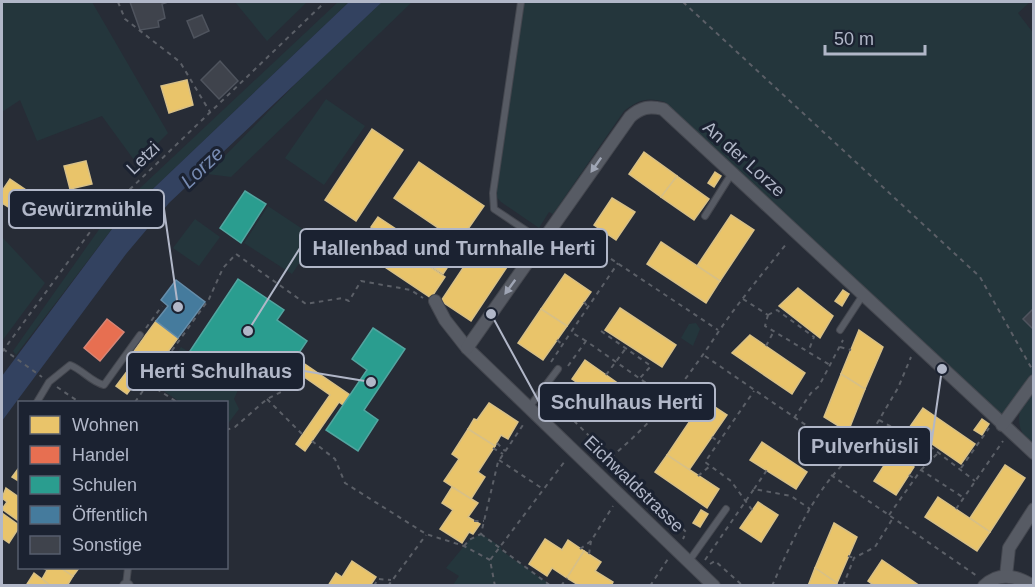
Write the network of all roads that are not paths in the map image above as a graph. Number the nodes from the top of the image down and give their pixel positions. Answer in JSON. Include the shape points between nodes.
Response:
{"nodes":[{"id":1,"x":521,"y":2,"type":"edge"},
{"id":2,"x":732,"y":173,"type":"junction"},
{"id":3,"x":705,"y":216,"type":"dead end"},
{"id":4,"x":542,"y":241,"type":"junction"},
{"id":5,"x":863,"y":294,"type":"junction"},
{"id":6,"x":436,"y":303,"type":"road end"},
{"id":7,"x":840,"y":330,"type":"dead end"},
{"id":8,"x":140,"y":335,"type":"road end"},
{"id":9,"x":468,"y":348,"type":"junction"},
{"id":10,"x":562,"y":369,"type":"road end"},
{"id":11,"x":1034,"y":381,"type":"edge"},
{"id":12,"x":37,"y":401,"type":"edge"},
{"id":13,"x":533,"y":412,"type":"junction"},
{"id":14,"x":1002,"y":425,"type":"junction"},
{"id":15,"x":1034,"y":453,"type":"edge"},
{"id":16,"x":726,"y":509,"type":"dead end"},
{"id":17,"x":1034,"y":509,"type":"edge"},
{"id":18,"x":691,"y":558,"type":"junction"},
{"id":19,"x":129,"y":569,"type":"edge"},
{"id":20,"x":1006,"y":576,"type":"junction"},
{"id":21,"x":126,"y":585,"type":"edge"},
{"id":22,"x":714,"y":585,"type":"edge"},
{"id":23,"x":984,"y":585,"type":"edge"},
{"id":24,"x":1033,"y":585,"type":"edge"}],
"edges":[{"from":1,"to":4,"type":"lane","via":[[494,209]]},
{"from":2,"to":3,"type":"lane"},
{"from":2,"to":4,"type":"street","name":"An der Lorze","one_way":true,"via":[[663,109],[639,109]]},
{"from":2,"to":5,"type":"street","name":"An der Lorze"},
{"from":4,"to":9,"type":"street","name":"An der Lorze","one_way":true},
{"from":5,"to":7,"type":"lane"},
{"from":5,"to":14,"type":"street","name":"An der Lorze"},
{"from":6,"to":9,"type":"street","name":"Eichwaldstrasse"},
{"from":8,"to":12,"type":"lane","via":[[104,384],[96,383],[70,365],[50,382]]},
{"from":9,"to":13,"type":"street","name":"Eichwaldstrasse"},
{"from":10,"to":13,"type":"lane"},
{"from":11,"to":14,"type":"street"},
{"from":13,"to":18,"type":"street","name":"Eichwaldstrasse"},
{"from":14,"to":15,"type":"street","name":"An der Lorze"},
{"from":16,"to":18,"type":"lane"},
{"from":17,"to":20,"type":"street","via":[[1009,548]]},
{"from":18,"to":22,"type":"street","name":"Eichwaldstrasse"},
{"from":19,"to":21,"type":"lane"},
{"from":20,"to":23,"type":"street"},
{"from":20,"to":24,"type":"street"}]}
